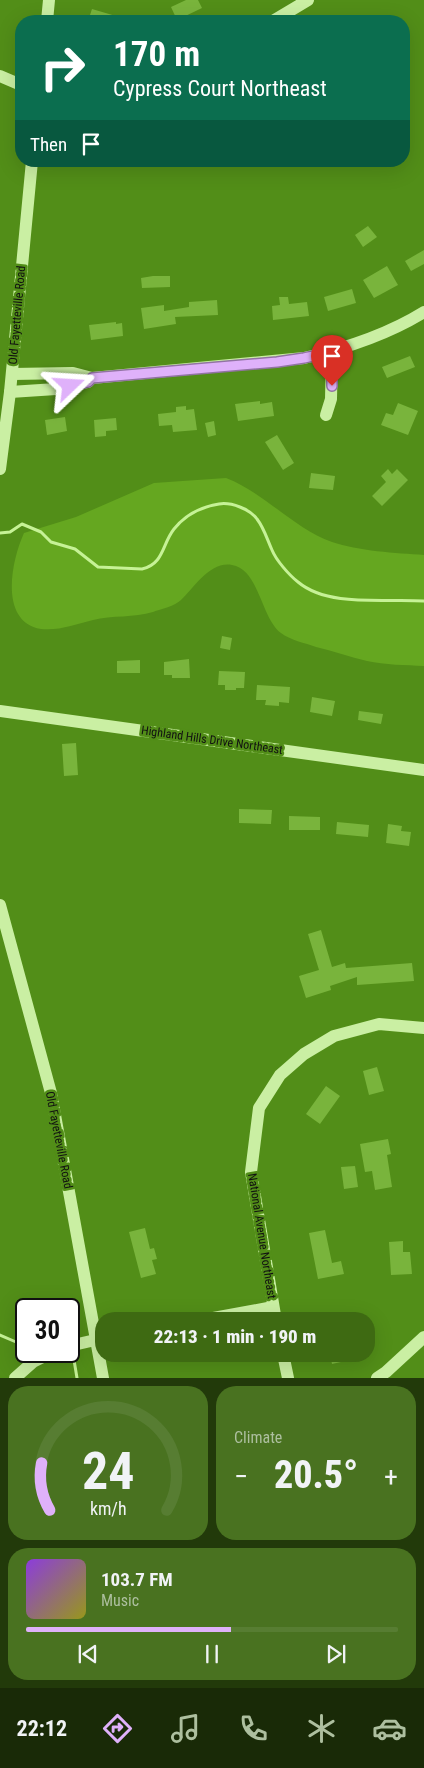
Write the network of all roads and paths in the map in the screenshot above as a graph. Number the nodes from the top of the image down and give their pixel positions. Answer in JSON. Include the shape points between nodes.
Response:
{"nodes":[{"id":1,"x":49,"y":0,"type":"edge"},
{"id":2,"x":308,"y":0,"type":"edge"},
{"id":3,"x":47,"y":15,"type":"edge"},
{"id":4,"x":283,"y":15,"type":"edge"},
{"id":5,"x":0,"y":76,"type":"edge"},
{"id":6,"x":15,"y":82,"type":"edge"},
{"id":7,"x":31,"y":167,"type":"edge"},
{"id":8,"x":424,"y":312,"type":"edge"},
{"id":9,"x":332,"y":352,"type":"junction"},
{"id":10,"x":12,"y":374,"type":"junction"},
{"id":11,"x":92,"y":378,"type":"junction"},
{"id":12,"x":10,"y":392,"type":"junction"},
{"id":13,"x":326,"y":415,"type":"dead end"},
{"id":14,"x":0,"y":469,"type":"edge"},
{"id":15,"x":0,"y":711,"type":"edge"},
{"id":16,"x":424,"y":770,"type":"edge"},
{"id":17,"x":0,"y":905,"type":"edge"},
{"id":18,"x":424,"y":1028,"type":"edge"},
{"id":19,"x":274,"y":1307,"type":"junction"},
{"id":20,"x":246,"y":1312,"type":"edge"},
{"id":21,"x":275,"y":1312,"type":"edge"},
{"id":22,"x":95,"y":1314,"type":"edge"},
{"id":23,"x":424,"y":1336,"type":"edge"},
{"id":24,"x":95,"y":1340,"type":"edge"},
{"id":25,"x":80,"y":1344,"type":"edge"},
{"id":26,"x":102,"y":1362,"type":"edge"},
{"id":27,"x":285,"y":1362,"type":"edge"},
{"id":28,"x":32,"y":1363,"type":"edge"},
{"id":29,"x":15,"y":1378,"type":"edge"},
{"id":30,"x":103,"y":1378,"type":"edge"},
{"id":31,"x":288,"y":1378,"type":"edge"},
{"id":32,"x":377,"y":1378,"type":"edge"}],
"edges":[{"from":1,"to":3,"type":"street"},
{"from":2,"to":4,"type":"street"},
{"from":5,"to":6,"type":"street"},
{"from":7,"to":10,"type":"street","name":"Old Fayetteville Road"},
{"from":8,"to":9,"type":"street","via":[[386,334]]},
{"from":9,"to":11,"type":"street","via":[[272,362]]},
{"from":9,"to":13,"type":"street","via":[[331,399]]},
{"from":10,"to":11,"type":"street","via":[[73,373]]},
{"from":10,"to":12,"type":"street","name":"Old Fayetteville Road"},
{"from":11,"to":12,"type":"street","via":[[88,382],[56,389]]},
{"from":12,"to":14,"type":"street","name":"Old Fayetteville Road"},
{"from":15,"to":16,"type":"street","name":"Highland Hills Drive Northeast"},
{"from":17,"to":22,"type":"street","name":"Old Fayetteville Road","via":[[51,1093]]},
{"from":18,"to":19,"type":"street","name":"National Avenue Northeast","via":[[378,1024],[334,1036],[304,1054],[280,1075],[259,1108],[251,1172]]},
{"from":19,"to":20,"type":"street"},
{"from":19,"to":21,"type":"street","name":"National Avenue Northeast"},
{"from":23,"to":32,"type":"street"},
{"from":24,"to":25,"type":"street"},
{"from":26,"to":30,"type":"street","name":"Old Fayetteville Road"},
{"from":27,"to":31,"type":"street"},
{"from":28,"to":29,"type":"street"}]}
